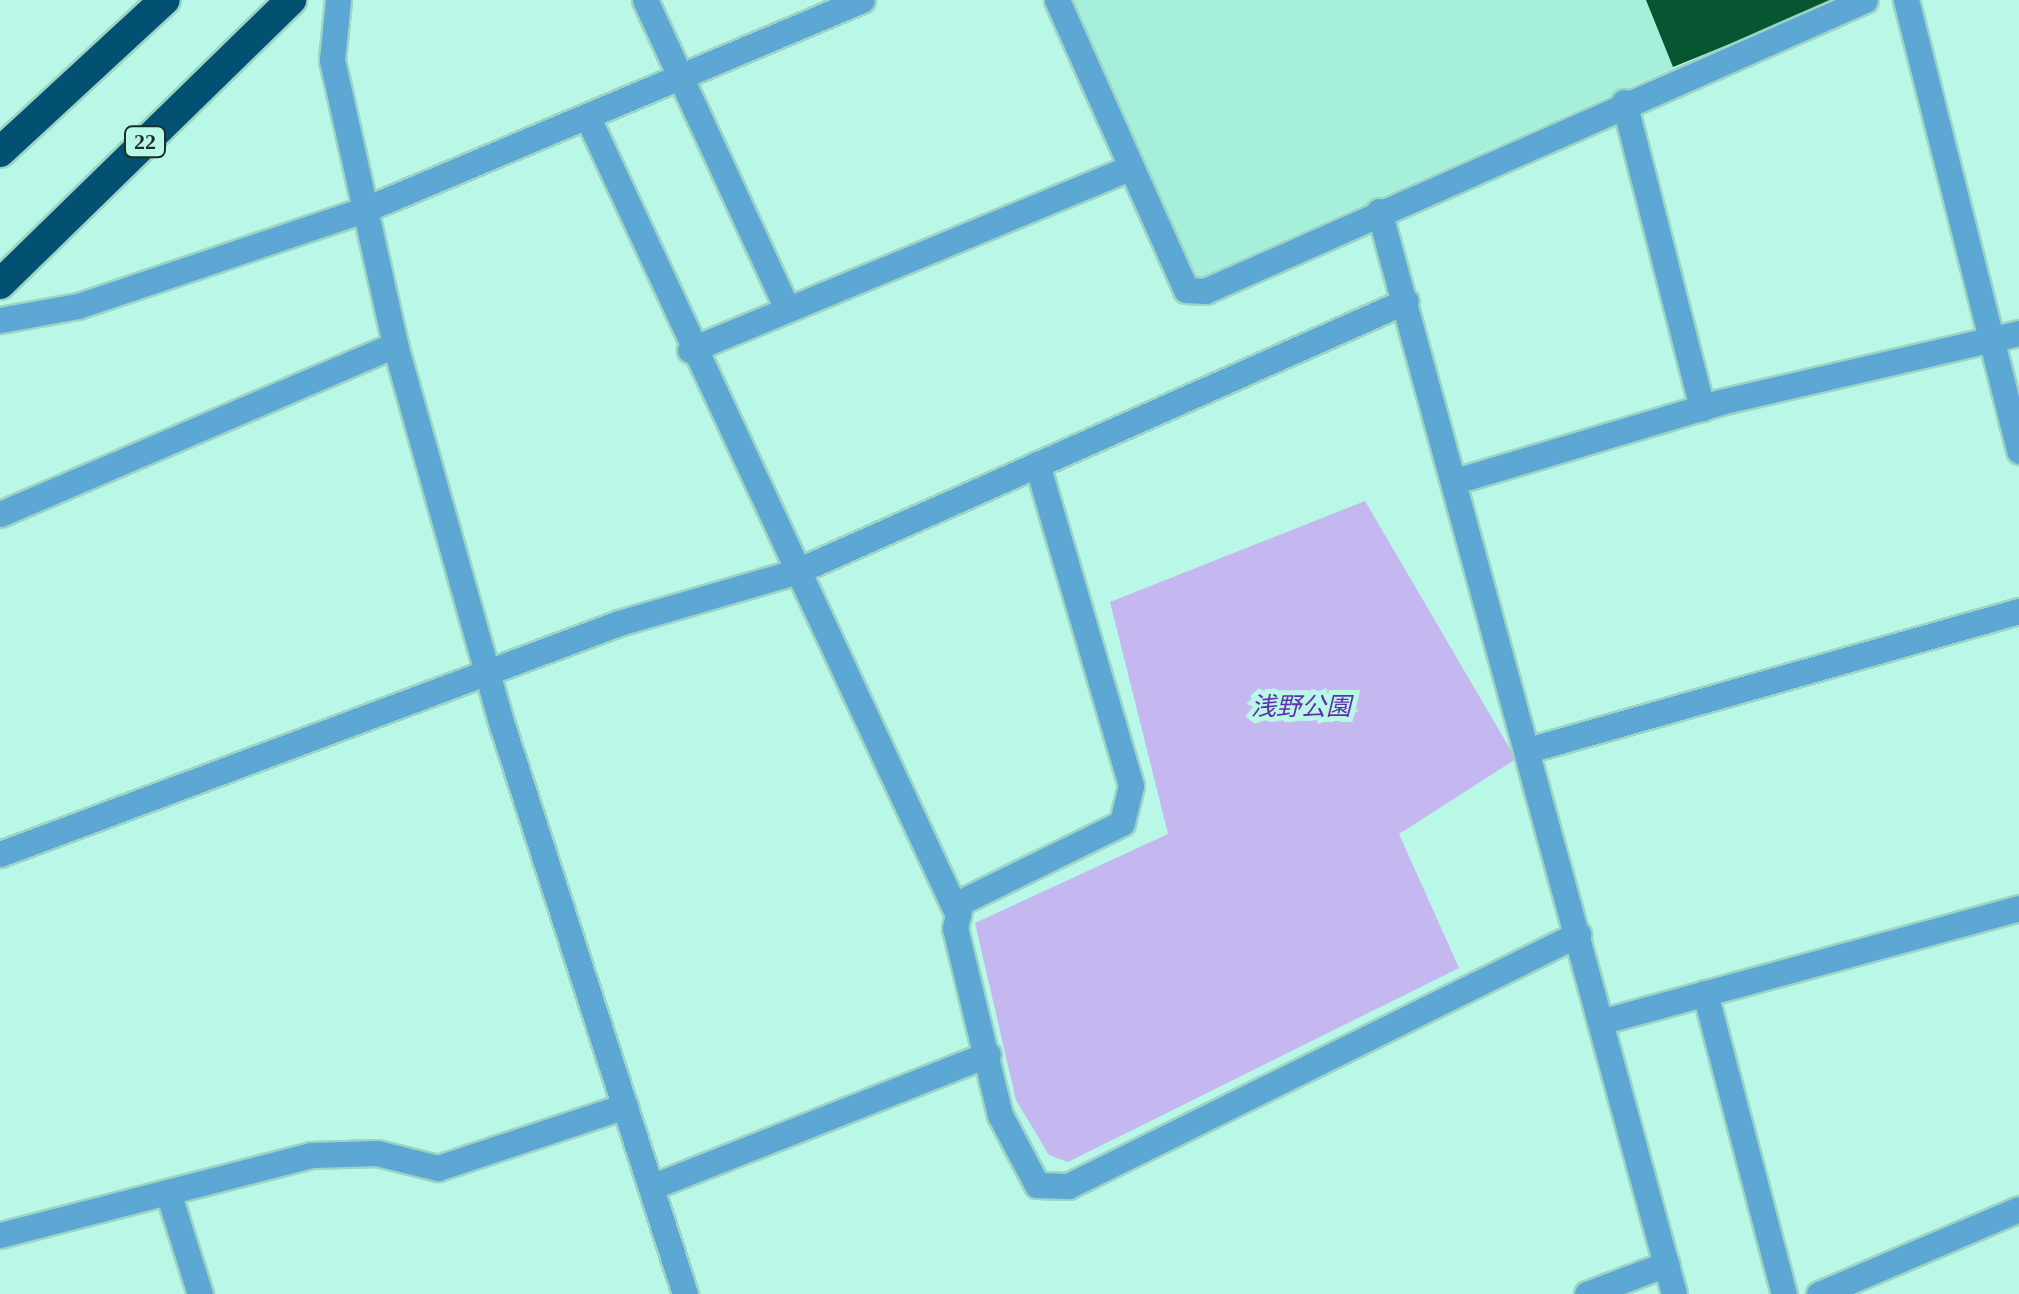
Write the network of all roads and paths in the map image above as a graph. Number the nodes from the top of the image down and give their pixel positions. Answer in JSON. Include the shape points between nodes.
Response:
{"nodes":[{"id":1,"x":165,"y":0,"type":"edge"},
{"id":2,"x":277,"y":0,"type":"edge"},
{"id":3,"x":291,"y":0,"type":"edge"},
{"id":4,"x":338,"y":0,"type":"edge"},
{"id":5,"x":645,"y":0,"type":"edge"},
{"id":6,"x":862,"y":0,"type":"edge"},
{"id":7,"x":1057,"y":0,"type":"edge"},
{"id":8,"x":1865,"y":0,"type":"edge"},
{"id":9,"x":1906,"y":0,"type":"edge"},
{"id":10,"x":680,"y":81,"type":"junction"},
{"id":11,"x":1624,"y":102,"type":"junction"},
{"id":12,"x":588,"y":118,"type":"junction"},
{"id":13,"x":0,"y":152,"type":"edge"},
{"id":14,"x":1127,"y":169,"type":"junction"},
{"id":15,"x":366,"y":208,"type":"junction"},
{"id":16,"x":1380,"y":210,"type":"junction"},
{"id":17,"x":0,"y":269,"type":"edge"},
{"id":18,"x":0,"y":284,"type":"edge"},
{"id":19,"x":1406,"y":301,"type":"junction"},
{"id":20,"x":787,"y":309,"type":"junction"},
{"id":21,"x":0,"y":320,"type":"edge"},
{"id":22,"x":2019,"y":332,"type":"edge"},
{"id":23,"x":1990,"y":340,"type":"junction"},
{"id":24,"x":395,"y":345,"type":"junction"},
{"id":25,"x":690,"y":350,"type":"junction"},
{"id":26,"x":1702,"y":408,"type":"junction"},
{"id":27,"x":2019,"y":451,"type":"edge"},
{"id":28,"x":1037,"y":464,"type":"junction"},
{"id":29,"x":1459,"y":480,"type":"junction"},
{"id":30,"x":0,"y":514,"type":"edge"},
{"id":31,"x":795,"y":572,"type":"junction"},
{"id":32,"x":2019,"y":611,"type":"edge"},
{"id":33,"x":491,"y":678,"type":"junction"},
{"id":34,"x":1528,"y":750,"type":"junction"},
{"id":35,"x":0,"y":854,"type":"edge"},
{"id":36,"x":2019,"y":908,"type":"edge"},
{"id":37,"x":958,"y":915,"type":"junction"},
{"id":38,"x":1578,"y":934,"type":"junction"},
{"id":39,"x":1705,"y":993,"type":"junction"},
{"id":40,"x":1600,"y":1022,"type":"junction"},
{"id":41,"x":988,"y":1054,"type":"junction"},
{"id":42,"x":625,"y":1106,"type":"junction"},
{"id":43,"x":651,"y":1187,"type":"junction"},
{"id":44,"x":168,"y":1192,"type":"junction"},
{"id":45,"x":2019,"y":1209,"type":"edge"},
{"id":46,"x":0,"y":1236,"type":"edge"},
{"id":47,"x":1666,"y":1264,"type":"junction"},
{"id":48,"x":200,"y":1294,"type":"edge"},
{"id":49,"x":684,"y":1294,"type":"edge"},
{"id":50,"x":1587,"y":1294,"type":"edge"},
{"id":51,"x":1674,"y":1294,"type":"edge"},
{"id":52,"x":1784,"y":1294,"type":"edge"},
{"id":53,"x":1819,"y":1294,"type":"edge"}],
"edges":[{"from":1,"to":13,"type":"highway"},
{"from":2,"to":17,"type":"highway"},
{"from":3,"to":18,"type":"highway","number":"22"},
{"from":4,"to":15,"type":"street","via":[[332,60]]},
{"from":5,"to":10,"type":"street"},
{"from":6,"to":10,"type":"street"},
{"from":7,"to":14,"type":"street"},
{"from":8,"to":11,"type":"street"},
{"from":9,"to":23,"type":"street"},
{"from":10,"to":12,"type":"street"},
{"from":10,"to":20,"type":"street"},
{"from":11,"to":16,"type":"street"},
{"from":11,"to":26,"type":"street"},
{"from":12,"to":15,"type":"street"},
{"from":12,"to":25,"type":"street"},
{"from":14,"to":16,"type":"street","via":[[1186,290],[1206,292]]},
{"from":14,"to":20,"type":"street"},
{"from":15,"to":21,"type":"street","via":[[78,306]]},
{"from":15,"to":24,"type":"street"},
{"from":16,"to":19,"type":"street"},
{"from":19,"to":28,"type":"street"},
{"from":19,"to":29,"type":"street"},
{"from":20,"to":25,"type":"street"},
{"from":22,"to":23,"type":"street"},
{"from":23,"to":26,"type":"street"},
{"from":23,"to":27,"type":"street"},
{"from":24,"to":30,"type":"street"},
{"from":24,"to":33,"type":"street"},
{"from":25,"to":31,"type":"street"},
{"from":26,"to":29,"type":"street"},
{"from":28,"to":31,"type":"street"},
{"from":28,"to":37,"type":"street","via":[[1130,809],[1104,836],[961,902]]},
{"from":29,"to":34,"type":"street"},
{"from":31,"to":33,"type":"street","via":[[618,624]]},
{"from":31,"to":37,"type":"street"},
{"from":32,"to":34,"type":"street"},
{"from":33,"to":35,"type":"street"},
{"from":33,"to":42,"type":"street"},
{"from":34,"to":38,"type":"street"},
{"from":36,"to":39,"type":"street"},
{"from":37,"to":41,"type":"street"},
{"from":38,"to":40,"type":"street"},
{"from":38,"to":41,"type":"street","via":[[1068,1186],[1037,1184],[1000,1115]]},
{"from":39,"to":40,"type":"street"},
{"from":39,"to":52,"type":"street"},
{"from":40,"to":47,"type":"street"},
{"from":41,"to":43,"type":"street"},
{"from":42,"to":43,"type":"street"},
{"from":42,"to":44,"type":"street","via":[[438,1168],[377,1154],[311,1155]]},
{"from":43,"to":49,"type":"street"},
{"from":44,"to":46,"type":"street"},
{"from":44,"to":48,"type":"street"},
{"from":45,"to":53,"type":"street"},
{"from":47,"to":50,"type":"street"},
{"from":47,"to":51,"type":"street"}]}
